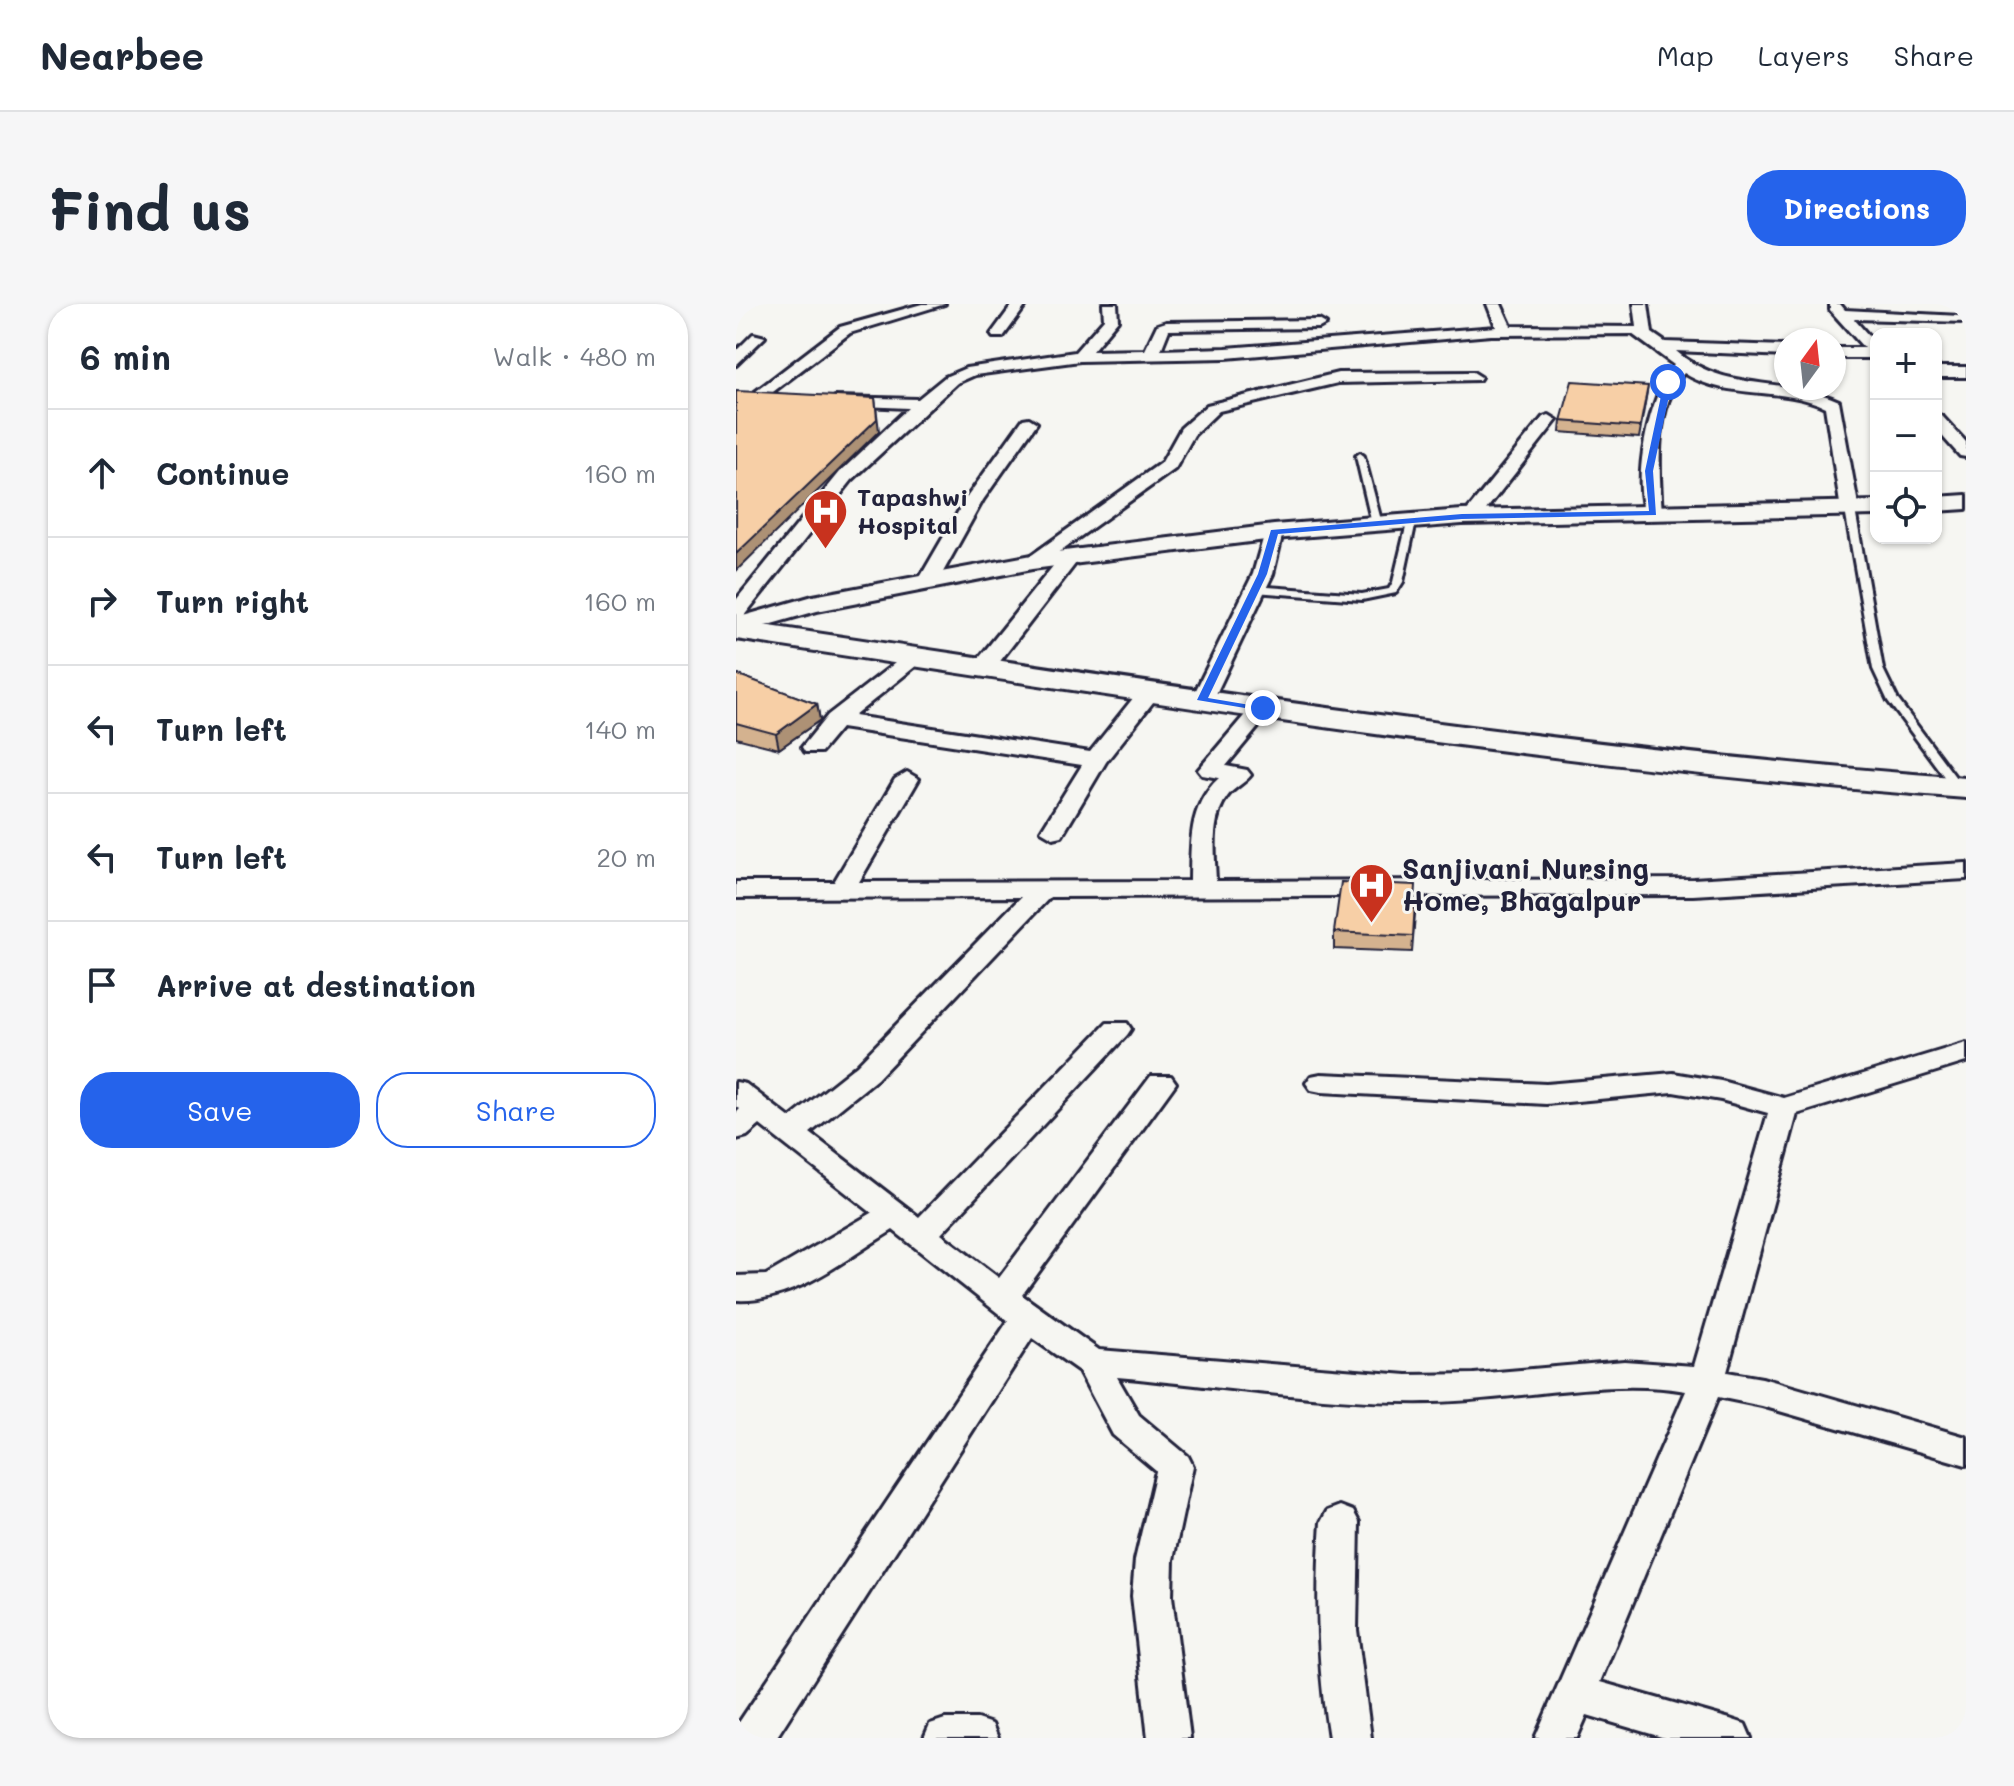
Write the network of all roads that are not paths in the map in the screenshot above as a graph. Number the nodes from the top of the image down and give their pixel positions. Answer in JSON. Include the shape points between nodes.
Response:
{"nodes":[{"id":1,"x":938,"y":304,"type":"edge"},
{"id":2,"x":1020,"y":304,"type":"edge"},
{"id":3,"x":1110,"y":304,"type":"edge"},
{"id":4,"x":1327,"y":304,"type":"edge"},
{"id":5,"x":1494,"y":304,"type":"edge"},
{"id":6,"x":1641,"y":304,"type":"edge"},
{"id":7,"x":1837,"y":309,"type":"edge"},
{"id":8,"x":1960,"y":320,"type":"dead end"},
{"id":9,"x":1319,"y":324,"type":"junction"},
{"id":10,"x":1504,"y":331,"type":"junction"},
{"id":11,"x":1645,"y":332,"type":"junction"},
{"id":12,"x":998,"y":334,"type":"dead end"},
{"id":13,"x":758,"y":337,"type":"dead end"},
{"id":14,"x":1312,"y":346,"type":"junction"},
{"id":15,"x":1657,"y":346,"type":"junction"},
{"id":16,"x":1870,"y":346,"type":"edge"},
{"id":17,"x":1774,"y":351,"type":"edge"},
{"id":18,"x":1846,"y":353,"type":"edge"},
{"id":19,"x":1870,"y":353,"type":"edge"},
{"id":20,"x":1151,"y":355,"type":"junction"},
{"id":21,"x":1080,"y":356,"type":"junction"},
{"id":22,"x":736,"y":360,"type":"edge"},
{"id":23,"x":1681,"y":367,"type":"junction"},
{"id":24,"x":1942,"y":372,"type":"edge"},
{"id":25,"x":1966,"y":372,"type":"edge"},
{"id":26,"x":1473,"y":377,"type":"dead end"},
{"id":27,"x":736,"y":393,"type":"edge"},
{"id":28,"x":759,"y":395,"type":"junction"},
{"id":29,"x":787,"y":397,"type":"edge"},
{"id":30,"x":817,"y":398,"type":"edge"},
{"id":31,"x":922,"y":404,"type":"junction"},
{"id":32,"x":1549,"y":420,"type":"dead end"},
{"id":33,"x":1029,"y":423,"type":"dead end"},
{"id":34,"x":1942,"y":426,"type":"edge"},
{"id":35,"x":1966,"y":452,"type":"edge"},
{"id":36,"x":1360,"y":456,"type":"dead end"},
{"id":37,"x":1966,"y":502,"type":"edge"},
{"id":38,"x":1942,"y":504,"type":"edge"},
{"id":39,"x":1870,"y":508,"type":"edge"},
{"id":40,"x":1850,"y":510,"type":"junction"},
{"id":41,"x":1653,"y":513,"type":"junction"},
{"id":42,"x":1472,"y":516,"type":"junction"},
{"id":43,"x":1411,"y":521,"type":"junction"},
{"id":44,"x":1377,"y":524,"type":"junction"},
{"id":45,"x":1274,"y":532,"type":"junction"},
{"id":46,"x":1069,"y":559,"type":"junction"},
{"id":47,"x":1032,"y":562,"type":"junction"},
{"id":48,"x":928,"y":581,"type":"junction"},
{"id":49,"x":746,"y":587,"type":"edge"},
{"id":50,"x":1255,"y":589,"type":"junction"},
{"id":51,"x":736,"y":613,"type":"edge"},
{"id":52,"x":736,"y":628,"type":"edge"},
{"id":53,"x":915,"y":657,"type":"junction"},
{"id":54,"x":983,"y":668,"type":"junction"},
{"id":55,"x":1150,"y":692,"type":"junction"},
{"id":56,"x":1202,"y":700,"type":"junction"},
{"id":57,"x":1263,"y":708,"type":"junction"},
{"id":58,"x":836,"y":720,"type":"junction"},
{"id":59,"x":813,"y":747,"type":"dead end"},
{"id":60,"x":1096,"y":760,"type":"junction"},
{"id":61,"x":907,"y":779,"type":"dead end"},
{"id":62,"x":1963,"y":791,"type":"edge"},
{"id":63,"x":1053,"y":831,"type":"dead end"},
{"id":64,"x":1966,"y":871,"type":"edge"},
{"id":65,"x":843,"y":888,"type":"junction"},
{"id":66,"x":1203,"y":888,"type":"junction"},
{"id":67,"x":1043,"y":889,"type":"junction"},
{"id":68,"x":736,"y":890,"type":"edge"},
{"id":69,"x":1117,"y":1029,"type":"dead end"},
{"id":70,"x":1966,"y":1052,"type":"edge"},
{"id":71,"x":1161,"y":1083,"type":"dead end"},
{"id":72,"x":1321,"y":1083,"type":"dead end"},
{"id":73,"x":1784,"y":1108,"type":"junction"},
{"id":74,"x":744,"y":1110,"type":"edge"},
{"id":75,"x":790,"y":1133,"type":"junction"},
{"id":76,"x":908,"y":1225,"type":"junction"},
{"id":77,"x":736,"y":1288,"type":"edge"},
{"id":78,"x":1015,"y":1308,"type":"junction"},
{"id":79,"x":1091,"y":1362,"type":"junction"},
{"id":80,"x":1707,"y":1382,"type":"junction"},
{"id":81,"x":1966,"y":1451,"type":"edge"},
{"id":82,"x":1340,"y":1522,"type":"dead end"},
{"id":83,"x":1575,"y":1693,"type":"junction"},
{"id":84,"x":753,"y":1738,"type":"edge"},
{"id":85,"x":945,"y":1738,"type":"edge"},
{"id":86,"x":977,"y":1738,"type":"edge"},
{"id":87,"x":1169,"y":1738,"type":"edge"},
{"id":88,"x":1350,"y":1738,"type":"edge"},
{"id":89,"x":1556,"y":1738,"type":"edge"},
{"id":90,"x":1730,"y":1738,"type":"edge"}],
"edges":[{"from":1,"to":28,"type":"street","via":[[845,330]]},
{"from":2,"to":12,"type":"street"},
{"from":3,"to":21,"type":"street","via":[[1111,320]]},
{"from":4,"to":9,"type":"street"},
{"from":5,"to":10,"type":"street"},
{"from":6,"to":11,"type":"street"},
{"from":7,"to":8,"type":"street"},
{"from":7,"to":16,"type":"street"},
{"from":9,"to":14,"type":"street"},
{"from":9,"to":20,"type":"street","via":[[1166,326]]},
{"from":10,"to":11,"type":"street"},
{"from":10,"to":14,"type":"street"},
{"from":11,"to":15,"type":"street"},
{"from":13,"to":22,"type":"street"},
{"from":14,"to":20,"type":"street"},
{"from":15,"to":17,"type":"street"},
{"from":15,"to":23,"type":"street"},
{"from":18,"to":19,"type":"street"},
{"from":20,"to":21,"type":"street"},
{"from":21,"to":31,"type":"street","via":[[971,371]]},
{"from":23,"to":40,"type":"street","via":[[1722,384],[1833,404]]},
{"from":23,"to":41,"type":"street","via":[[1668,382],[1659,415],[1649,471]]},
{"from":24,"to":25,"type":"street"},
{"from":26,"to":47,"type":"street","via":[[1338,378],[1213,408],[1179,441],[1169,465]]},
{"from":27,"to":28,"type":"street"},
{"from":28,"to":29,"type":"street"},
{"from":30,"to":31,"type":"street"},
{"from":31,"to":49,"type":"street","via":[[846,476]]},
{"from":32,"to":42,"type":"street"},
{"from":33,"to":48,"type":"street","via":[[974,500]]},
{"from":34,"to":35,"type":"street"},
{"from":36,"to":44,"type":"lane"},
{"from":37,"to":38,"type":"street"},
{"from":39,"to":40,"type":"street"},
{"from":40,"to":41,"type":"street"},
{"from":40,"to":62,"type":"lane","via":[[1878,669],[1893,701]]},
{"from":41,"to":42,"type":"street"},
{"from":42,"to":43,"type":"street"},
{"from":43,"to":44,"type":"street"},
{"from":43,"to":50,"type":"lane","via":[[1393,591],[1362,597]]},
{"from":44,"to":45,"type":"street"},
{"from":45,"to":46,"type":"street"},
{"from":45,"to":50,"type":"street"},
{"from":46,"to":47,"type":"street"},
{"from":46,"to":54,"type":"street"},
{"from":47,"to":48,"type":"street"},
{"from":48,"to":52,"type":"street","via":[[813,604]]},
{"from":49,"to":51,"type":"street"},
{"from":50,"to":56,"type":"street"},
{"from":52,"to":53,"type":"main road"},
{"from":53,"to":54,"type":"main road"},
{"from":53,"to":58,"type":"street"},
{"from":54,"to":55,"type":"main road"},
{"from":55,"to":56,"type":"main road"},
{"from":55,"to":60,"type":"street"},
{"from":56,"to":57,"type":"main road"},
{"from":57,"to":62,"type":"main road","via":[[1572,749]]},
{"from":57,"to":66,"type":"street","via":[[1210,770],[1239,775],[1222,784],[1205,812]]},
{"from":58,"to":59,"type":"street"},
{"from":58,"to":60,"type":"street"},
{"from":60,"to":63,"type":"street"},
{"from":61,"to":65,"type":"street"},
{"from":64,"to":66,"type":"street","via":[[1693,887]]},
{"from":65,"to":67,"type":"street"},
{"from":65,"to":68,"type":"street"},
{"from":66,"to":67,"type":"street"},
{"from":67,"to":75,"type":"street","via":[[867,1072]]},
{"from":69,"to":76,"type":"street"},
{"from":70,"to":73,"type":"street"},
{"from":71,"to":78,"type":"street"},
{"from":72,"to":73,"type":"street","via":[[1546,1094],[1655,1081],[1695,1083]]},
{"from":73,"to":80,"type":"street"},
{"from":74,"to":75,"type":"street"},
{"from":75,"to":76,"type":"street"},
{"from":76,"to":77,"type":"street","via":[[775,1285]]},
{"from":76,"to":78,"type":"street"},
{"from":78,"to":79,"type":"street"},
{"from":78,"to":84,"type":"street"},
{"from":79,"to":80,"type":"street","via":[[1407,1389],[1624,1374]]},
{"from":79,"to":87,"type":"street","via":[[1126,1425],[1175,1466],[1154,1560],[1152,1596]]},
{"from":80,"to":81,"type":"street","via":[[1762,1392]]},
{"from":80,"to":83,"type":"street"},
{"from":82,"to":88,"type":"street","via":[[1336,1664]]},
{"from":83,"to":89,"type":"street"},
{"from":83,"to":90,"type":"street"},
{"from":85,"to":86,"type":"street"}]}
